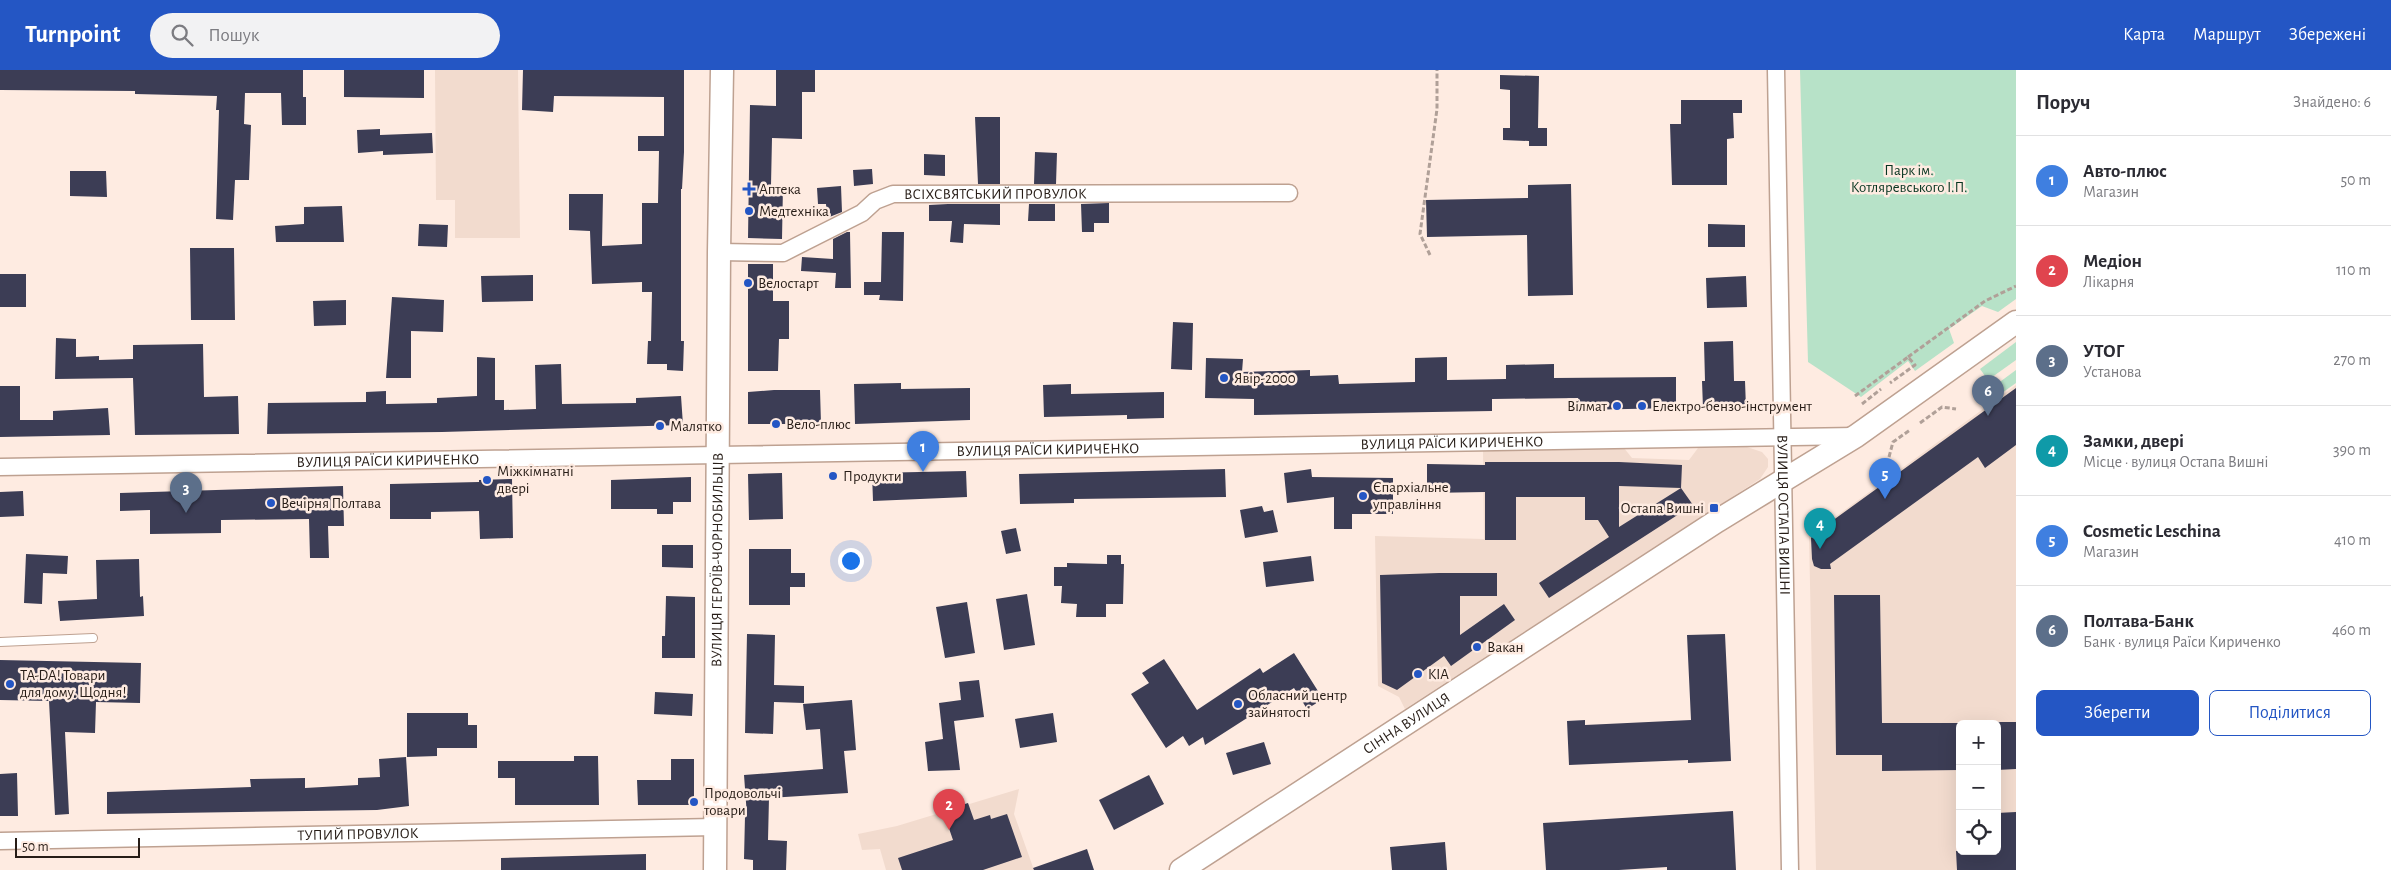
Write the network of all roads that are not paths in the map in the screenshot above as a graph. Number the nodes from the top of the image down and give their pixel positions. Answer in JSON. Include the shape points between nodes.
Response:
{"nodes":[{"id":1,"x":722,"y":70,"type":"edge"},
{"id":2,"x":1776,"y":70,"type":"edge"},
{"id":3,"x":1289,"y":193,"type":"dead end"},
{"id":4,"x":719,"y":252,"type":"junction"},
{"id":5,"x":2016,"y":322,"type":"edge"},
{"id":6,"x":1856,"y":436,"type":"junction"},
{"id":7,"x":1782,"y":437,"type":"junction"},
{"id":8,"x":717,"y":455,"type":"junction"},
{"id":9,"x":0,"y":467,"type":"edge"},
{"id":10,"x":1782,"y":480,"type":"junction"},
{"id":11,"x":93,"y":638,"type":"dead end"},
{"id":12,"x":0,"y":642,"type":"edge"},
{"id":13,"x":715,"y":827,"type":"junction"},
{"id":14,"x":0,"y":841,"type":"edge"},
{"id":15,"x":715,"y":870,"type":"edge"},
{"id":16,"x":1181,"y":870,"type":"edge"},
{"id":17,"x":1790,"y":870,"type":"edge"}],
"edges":[{"from":1,"to":4,"type":"main road","name":"ВУЛИЦЯ ГЕРОЇВ-ЧОРНОБИЛЬЦІВ"},
{"from":2,"to":7,"type":"street","name":"ВУЛИЦЯ ОСТАПА ВИШНІ"},
{"from":3,"to":4,"type":"street","name":"ВСІХСВЯТСЬКИЙ ПРОВУЛОК","via":[[893,194],[876,201],[862,214],[783,253]]},
{"from":4,"to":8,"type":"main road","name":"ВУЛИЦЯ ГЕРОЇВ-ЧОРНОБИЛЬЦІВ"},
{"from":5,"to":6,"type":"main road"},
{"from":6,"to":7,"type":"street","name":"ВУЛИЦЯ РАЇСИ КИРИЧЕНКО"},
{"from":6,"to":10,"type":"main road"},
{"from":7,"to":8,"type":"street","name":"ВУЛИЦЯ РАЇСИ КИРИЧЕНКО"},
{"from":7,"to":10,"type":"street","name":"ВУЛИЦЯ ОСТАПА ВИШНІ"},
{"from":8,"to":9,"type":"street","name":"ВУЛИЦЯ РАЇСИ КИРИЧЕНКО"},
{"from":8,"to":13,"type":"main road","name":"ВУЛИЦЯ ГЕРОЇВ-ЧОРНОБИЛЬЦІВ"},
{"from":10,"to":16,"type":"main road","name":"СІННА ВУЛИЦЯ"},
{"from":10,"to":17,"type":"street","name":"ВУЛИЦЯ ОСТАПА ВИШНІ"},
{"from":11,"to":12,"type":"lane"},
{"from":13,"to":14,"type":"street","name":"ТУПИЙ ПРОВУЛОК"},
{"from":13,"to":15,"type":"main road","name":"ВУЛИЦЯ ГЕРОЇВ-ЧОРНОБИЛЬЦІВ"}]}
